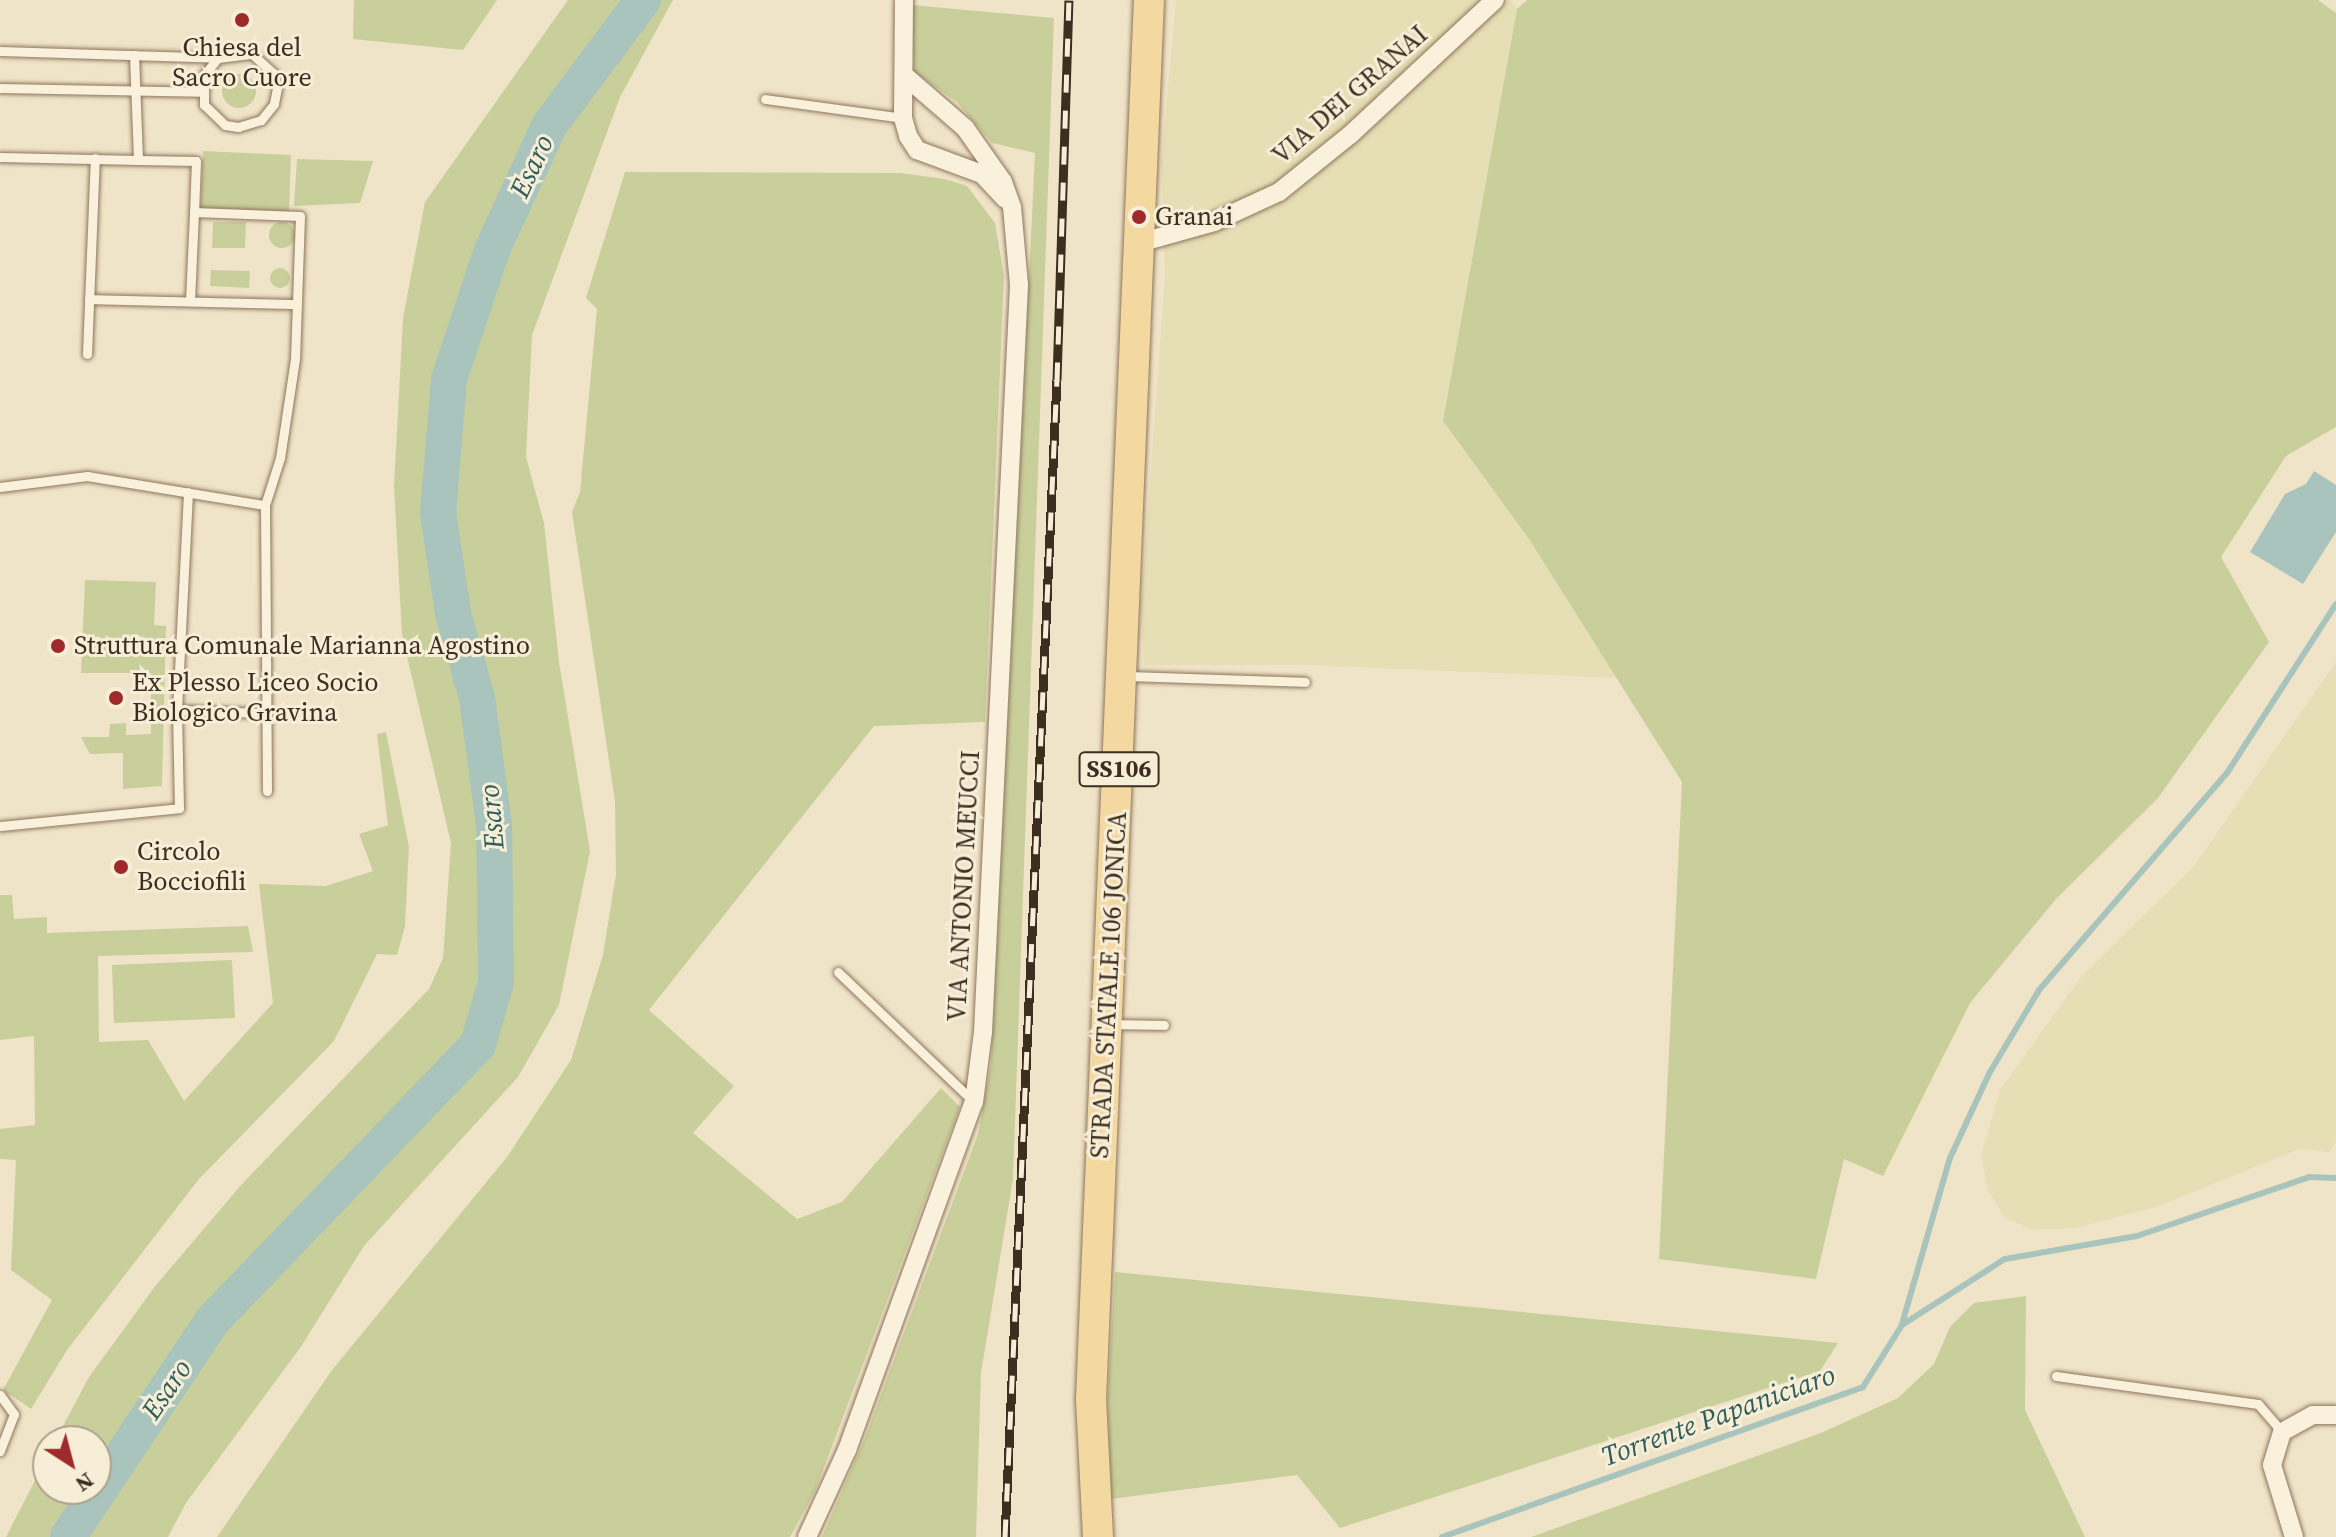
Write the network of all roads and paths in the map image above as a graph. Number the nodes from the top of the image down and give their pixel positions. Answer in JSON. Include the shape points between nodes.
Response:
{"nodes":[{"id":1,"x":904,"y":0,"type":"edge"},
{"id":2,"x":1149,"y":0,"type":"edge"},
{"id":3,"x":1495,"y":0,"type":"edge"},
{"id":4,"x":0,"y":51,"type":"edge"},
{"id":5,"x":134,"y":55,"type":"junction"},
{"id":6,"x":218,"y":58,"type":"junction"},
{"id":7,"x":905,"y":76,"type":"junction"},
{"id":8,"x":0,"y":88,"type":"edge"},
{"id":9,"x":135,"y":91,"type":"junction"},
{"id":10,"x":201,"y":92,"type":"junction"},
{"id":11,"x":765,"y":99,"type":"dead end"},
{"id":12,"x":903,"y":118,"type":"junction"},
{"id":13,"x":0,"y":157,"type":"edge"},
{"id":14,"x":95,"y":158,"type":"junction"},
{"id":15,"x":138,"y":160,"type":"junction"},
{"id":16,"x":1012,"y":207,"type":"junction"},
{"id":17,"x":194,"y":212,"type":"junction"},
{"id":18,"x":1139,"y":243,"type":"junction"},
{"id":19,"x":89,"y":299,"type":"junction"},
{"id":20,"x":190,"y":301,"type":"junction"},
{"id":21,"x":297,"y":304,"type":"junction"},
{"id":22,"x":87,"y":354,"type":"dead end"},
{"id":23,"x":0,"y":487,"type":"edge"},
{"id":24,"x":188,"y":492,"type":"junction"},
{"id":25,"x":265,"y":505,"type":"junction"},
{"id":26,"x":1123,"y":676,"type":"junction"},
{"id":27,"x":1305,"y":682,"type":"dead end"},
{"id":28,"x":177,"y":710,"type":"junction"},
{"id":29,"x":265,"y":713,"type":"junction"},
{"id":30,"x":267,"y":791,"type":"dead end"},
{"id":31,"x":0,"y":826,"type":"edge"},
{"id":32,"x":838,"y":972,"type":"dead end"},
{"id":33,"x":1106,"y":1024,"type":"junction"},
{"id":34,"x":1164,"y":1025,"type":"dead end"},
{"id":35,"x":974,"y":1102,"type":"junction"},
{"id":36,"x":2056,"y":1376,"type":"dead end"},
{"id":37,"x":0,"y":1395,"type":"edge"},
{"id":38,"x":2336,"y":1415,"type":"edge"},
{"id":39,"x":2282,"y":1432,"type":"junction"},
{"id":40,"x":0,"y":1451,"type":"edge"},
{"id":41,"x":807,"y":1537,"type":"edge"},
{"id":42,"x":1098,"y":1537,"type":"edge"},
{"id":43,"x":2294,"y":1537,"type":"edge"}],
"edges":[{"from":1,"to":7,"type":"street"},
{"from":2,"to":18,"type":"main road","name":"STRADA STATALE 106 JONICA","number":"SS106"},
{"from":3,"to":18,"type":"street","name":"VIA DEI GRANAI","via":[[1350,135],[1279,192],[1214,222]]},
{"from":4,"to":5,"type":"lane"},
{"from":5,"to":6,"type":"lane"},
{"from":5,"to":9,"type":"lane"},
{"from":6,"to":10,"type":"lane","via":[[204,75]]},
{"from":6,"to":10,"type":"lane","via":[[238,52],[263,61],[274,74],[274,104],[261,120],[238,127],[213,117]]},
{"from":7,"to":12,"type":"street"},
{"from":7,"to":16,"type":"street","via":[[956,119],[986,154]]},
{"from":8,"to":9,"type":"lane"},
{"from":9,"to":10,"type":"lane"},
{"from":9,"to":15,"type":"lane"},
{"from":11,"to":12,"type":"lane"},
{"from":12,"to":16,"type":"street","via":[[917,150],[982,174]]},
{"from":13,"to":14,"type":"lane"},
{"from":14,"to":15,"type":"lane"},
{"from":14,"to":19,"type":"lane"},
{"from":15,"to":17,"type":"lane","via":[[196,161]]},
{"from":16,"to":35,"type":"street","name":"VIA ANTONIO MEUCCI","via":[[1018,301],[983,1032]]},
{"from":17,"to":20,"type":"lane"},
{"from":17,"to":21,"type":"lane","via":[[300,216]]},
{"from":18,"to":26,"type":"main road","name":"STRADA STATALE 106 JONICA","number":"SS106"},
{"from":19,"to":20,"type":"lane"},
{"from":19,"to":22,"type":"lane"},
{"from":20,"to":21,"type":"lane"},
{"from":21,"to":25,"type":"lane","via":[[280,458]]},
{"from":23,"to":24,"type":"lane","via":[[87,476]]},
{"from":24,"to":25,"type":"lane"},
{"from":24,"to":28,"type":"lane"},
{"from":25,"to":29,"type":"lane"},
{"from":26,"to":27,"type":"lane"},
{"from":26,"to":33,"type":"main road","name":"STRADA STATALE 106 JONICA","number":"SS106"},
{"from":28,"to":29,"type":"lane"},
{"from":28,"to":31,"type":"lane","via":[[179,808]]},
{"from":29,"to":30,"type":"lane"},
{"from":32,"to":35,"type":"lane"},
{"from":33,"to":34,"type":"lane"},
{"from":33,"to":42,"type":"main road","name":"STRADA STATALE 106 JONICA","number":"SS106","via":[[1091,1400]]},
{"from":35,"to":41,"type":"street","name":"VIA ANTONIO MEUCCI","via":[[847,1450]]},
{"from":36,"to":39,"type":"lane","via":[[2258,1404]]},
{"from":37,"to":40,"type":"lane","via":[[14,1414]]},
{"from":38,"to":39,"type":"street","via":[[2313,1415]]},
{"from":39,"to":43,"type":"street","via":[[2272,1465]]}]}
